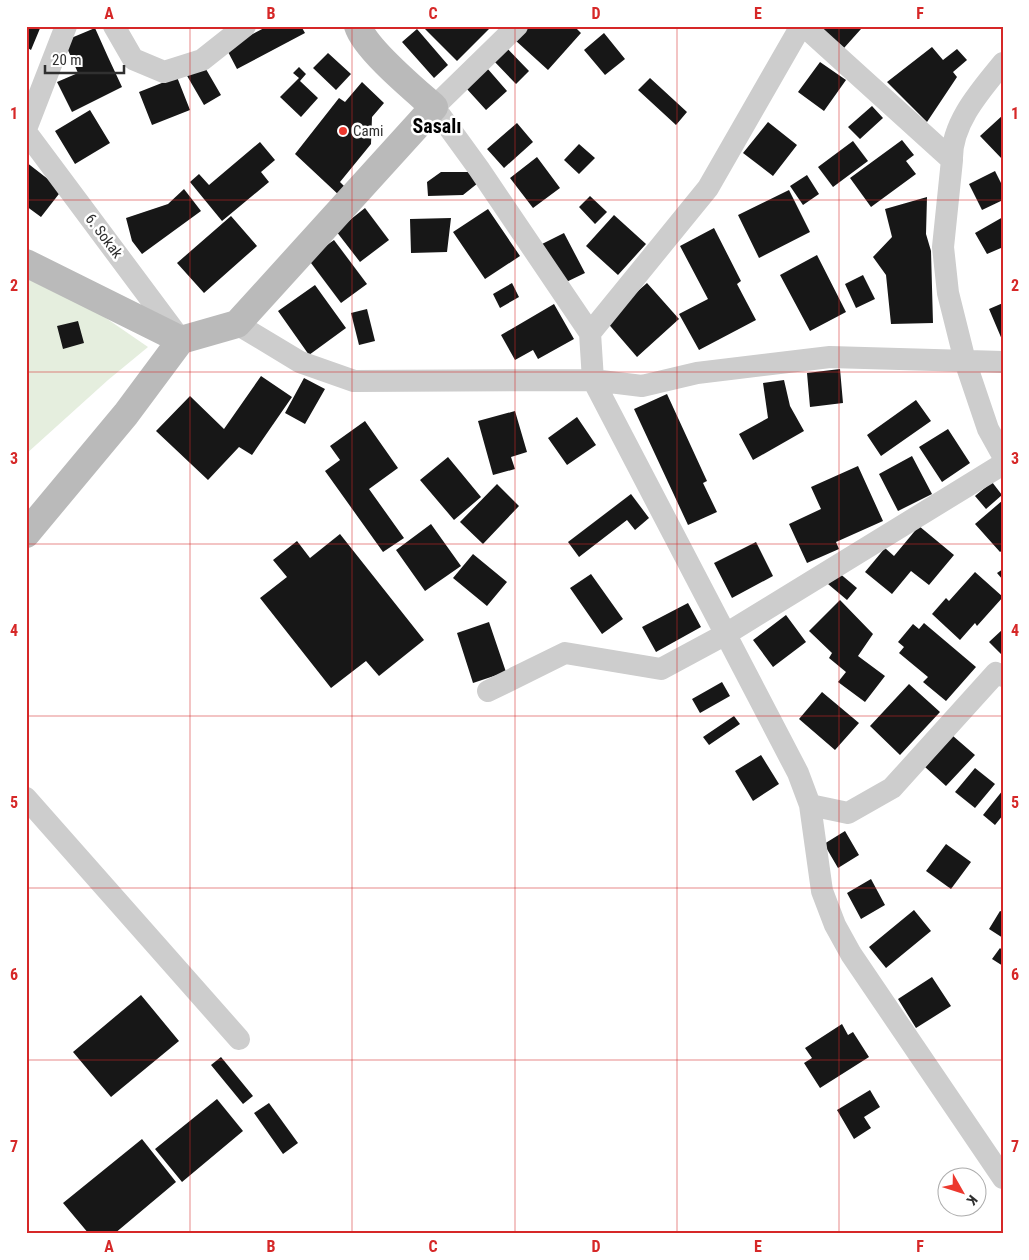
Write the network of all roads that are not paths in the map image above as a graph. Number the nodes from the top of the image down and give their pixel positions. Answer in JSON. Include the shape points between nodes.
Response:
{"nodes":[{"id":1,"x":66,"y":26,"type":"edge"},
{"id":2,"x":114,"y":26,"type":"edge"},
{"id":3,"x":245,"y":26,"type":"edge"},
{"id":4,"x":358,"y":26,"type":"edge"},
{"id":5,"x":517,"y":26,"type":"edge"},
{"id":6,"x":802,"y":26,"type":"edge"},
{"id":7,"x":1003,"y":63,"type":"edge"},
{"id":8,"x":434,"y":107,"type":"junction"},
{"id":9,"x":26,"y":130,"type":"edge"},
{"id":10,"x":952,"y":160,"type":"junction"},
{"id":11,"x":26,"y":263,"type":"edge"},
{"id":12,"x":237,"y":324,"type":"junction"},
{"id":13,"x":590,"y":333,"type":"junction"},
{"id":14,"x":181,"y":340,"type":"junction"},
{"id":15,"x":965,"y":361,"type":"junction"},
{"id":16,"x":1003,"y":362,"type":"edge"},
{"id":17,"x":593,"y":380,"type":"junction"},
{"id":18,"x":1003,"y":456,"type":"edge"},
{"id":19,"x":1003,"y":464,"type":"edge"},
{"id":20,"x":26,"y":534,"type":"edge"},
{"id":21,"x":726,"y":634,"type":"junction"},
{"id":22,"x":1003,"y":676,"type":"edge"},
{"id":23,"x":488,"y":691,"type":"dead end"},
{"id":24,"x":26,"y":798,"type":"edge"},
{"id":25,"x":810,"y":805,"type":"junction"},
{"id":26,"x":239,"y":1039,"type":"dead end"},
{"id":27,"x":1003,"y":1178,"type":"edge"}],
"edges":[{"from":1,"to":9,"type":"street"},
{"from":2,"to":3,"type":"street","via":[[133,59],[164,72],[202,60]]},
{"from":4,"to":8,"type":"street","via":[[378,55]]},
{"from":5,"to":8,"type":"street"},
{"from":6,"to":10,"type":"street"},
{"from":6,"to":13,"type":"street","via":[[708,188]]},
{"from":7,"to":10,"type":"street","via":[[963,116],[952,149]]},
{"from":8,"to":12,"type":"street"},
{"from":8,"to":13,"type":"street"},
{"from":9,"to":14,"type":"street","name":"6. Sokak"},
{"from":10,"to":15,"type":"street","via":[[943,248],[948,293]]},
{"from":11,"to":14,"type":"street"},
{"from":12,"to":14,"type":"street"},
{"from":12,"to":17,"type":"street","via":[[300,362],[354,380]]},
{"from":13,"to":17,"type":"street"},
{"from":14,"to":20,"type":"street","via":[[126,414]]},
{"from":15,"to":16,"type":"street"},
{"from":15,"to":17,"type":"street","via":[[830,357],[697,373],[642,386]]},
{"from":15,"to":18,"type":"street","via":[[988,429]]},
{"from":17,"to":21,"type":"street"},
{"from":19,"to":21,"type":"street"},
{"from":21,"to":23,"type":"street","via":[[661,669],[565,653]]},
{"from":21,"to":25,"type":"street","via":[[798,773]]},
{"from":22,"to":25,"type":"street","via":[[996,673],[892,788],[848,813]]},
{"from":24,"to":26,"type":"street"},
{"from":25,"to":27,"type":"street","via":[[822,891],[835,925],[851,954]]}]}
